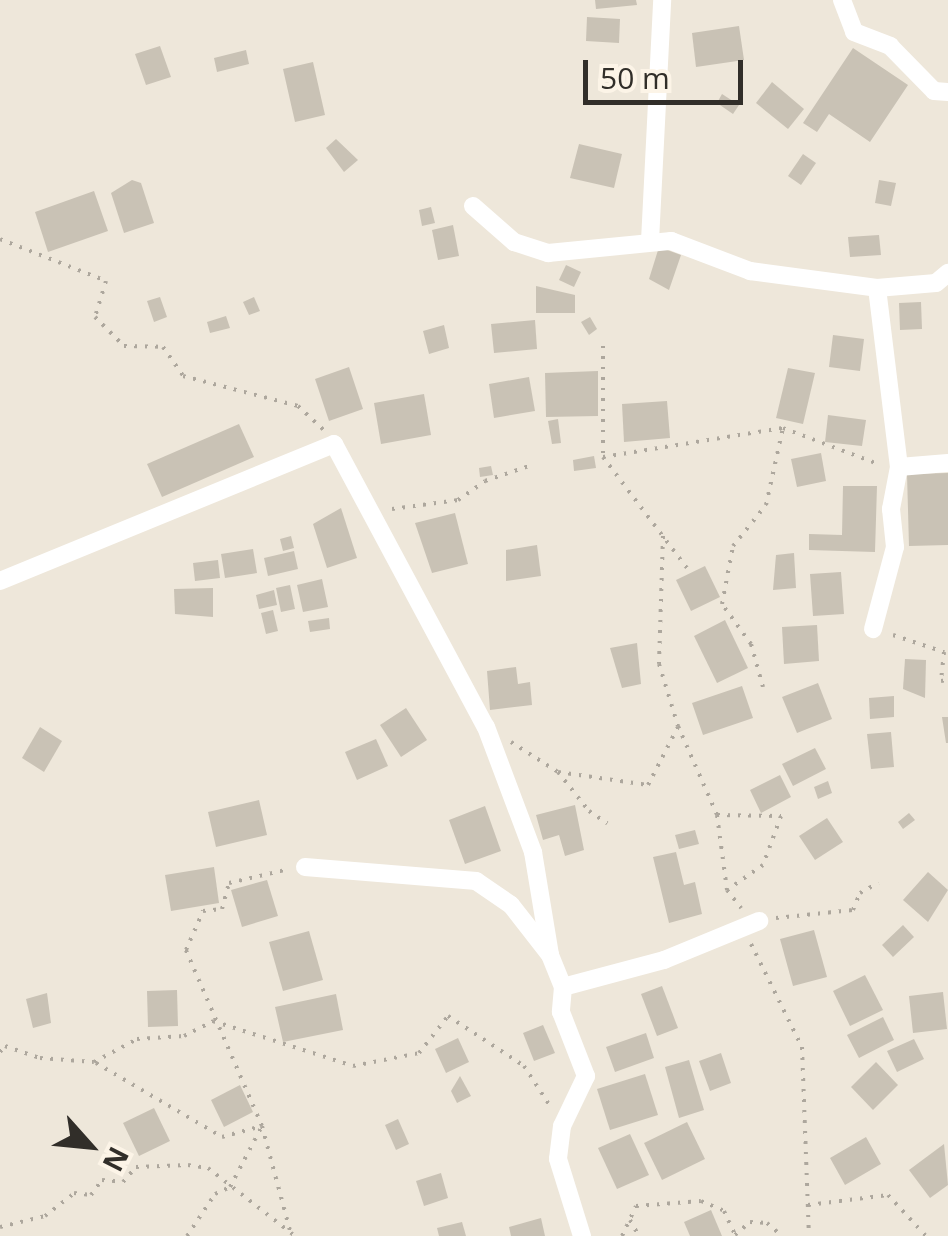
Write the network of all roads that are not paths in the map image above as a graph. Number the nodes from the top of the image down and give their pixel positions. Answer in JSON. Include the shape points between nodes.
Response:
{"nodes":[{"id":1,"x":662,"y":0,"type":"edge"},
{"id":2,"x":842,"y":0,"type":"edge"},
{"id":3,"x":948,"y":92,"type":"edge"},
{"id":4,"x":472,"y":206,"type":"dead end"},
{"id":5,"x":650,"y":241,"type":"junction"},
{"id":6,"x":948,"y":273,"type":"edge"},
{"id":7,"x":878,"y":288,"type":"junction"},
{"id":8,"x":948,"y":463,"type":"edge"},
{"id":9,"x":900,"y":467,"type":"junction"},
{"id":10,"x":0,"y":582,"type":"edge"},
{"id":11,"x":873,"y":629,"type":"road end"},
{"id":12,"x":305,"y":867,"type":"road end"},
{"id":13,"x":751,"y":925,"type":"road end"},
{"id":14,"x":550,"y":955,"type":"junction"},
{"id":15,"x":562,"y":987,"type":"junction"},
{"id":16,"x":582,"y":1236,"type":"edge"}],
"edges":[{"from":1,"to":5,"type":"street"},
{"from":2,"to":3,"type":"street","via":[[854,32],[890,46],[934,91]]},
{"from":4,"to":5,"type":"street","via":[[514,242],[548,254]]},
{"from":5,"to":7,"type":"street","via":[[692,246],[726,264],[788,279]]},
{"from":6,"to":7,"type":"street","via":[[936,283]]},
{"from":7,"to":9,"type":"street"},
{"from":8,"to":9,"type":"street"},
{"from":9,"to":11,"type":"street","via":[[891,510],[896,547]]},
{"from":10,"to":14,"type":"street","via":[[334,444],[486,726],[533,852]]},
{"from":12,"to":14,"type":"street","via":[[476,881],[511,905]]},
{"from":13,"to":15,"type":"street","via":[[664,960]]},
{"from":14,"to":15,"type":"street"},
{"from":15,"to":16,"type":"street","via":[[561,1012],[586,1076],[562,1126],[558,1159]]}]}
